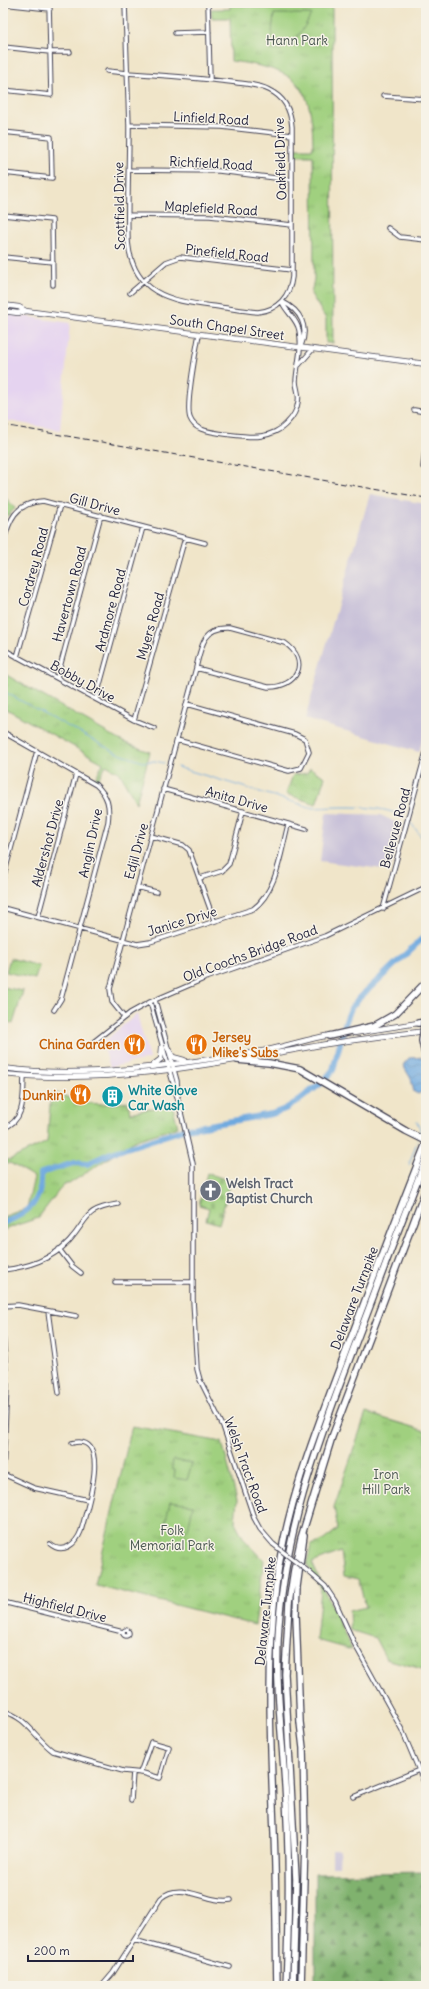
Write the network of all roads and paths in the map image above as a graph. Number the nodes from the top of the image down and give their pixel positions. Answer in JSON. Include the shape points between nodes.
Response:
{"nodes":[{"id":1,"x":50,"y":3,"type":"edge"},
{"id":2,"x":125,"y":3,"type":"edge"},
{"id":3,"x":208,"y":3,"type":"edge"},
{"id":4,"x":3,"y":4,"type":"edge"},
{"id":5,"x":50,"y":9,"type":"junction"},
{"id":6,"x":209,"y":32,"type":"junction"},
{"id":7,"x":175,"y":33,"type":"dead end"},
{"id":8,"x":3,"y":47,"type":"edge"},
{"id":9,"x":50,"y":52,"type":"junction"},
{"id":10,"x":70,"y":52,"type":"dead end"},
{"id":11,"x":107,"y":71,"type":"dead end"},
{"id":12,"x":127,"y":73,"type":"junction"},
{"id":13,"x":210,"y":79,"type":"junction"},
{"id":14,"x":3,"y":90,"type":"edge"},
{"id":15,"x":383,"y":96,"type":"dead end"},
{"id":16,"x":426,"y":99,"type":"edge"},
{"id":17,"x":129,"y":125,"type":"junction"},
{"id":18,"x":3,"y":132,"type":"edge"},
{"id":19,"x":292,"y":135,"type":"junction"},
{"id":20,"x":128,"y":170,"type":"junction"},
{"id":21,"x":3,"y":173,"type":"edge"},
{"id":22,"x":292,"y":180,"type":"junction"},
{"id":23,"x":3,"y":215,"type":"edge"},
{"id":24,"x":128,"y":215,"type":"junction"},
{"id":25,"x":292,"y":225,"type":"junction"},
{"id":26,"x":388,"y":228,"type":"dead end"},
{"id":27,"x":426,"y":240,"type":"edge"},
{"id":28,"x":3,"y":257,"type":"edge"},
{"id":29,"x":53,"y":262,"type":"junction"},
{"id":30,"x":292,"y":270,"type":"junction"},
{"id":31,"x":143,"y":281,"type":"junction"},
{"id":32,"x":53,"y":285,"type":"dead end"},
{"id":33,"x":130,"y":293,"type":"dead end"},
{"id":34,"x":282,"y":302,"type":"junction"},
{"id":35,"x":3,"y":305,"type":"edge"},
{"id":36,"x":3,"y":311,"type":"edge"},
{"id":37,"x":26,"y":311,"type":"junction"},
{"id":38,"x":199,"y":334,"type":"junction"},
{"id":39,"x":300,"y":348,"type":"junction"},
{"id":40,"x":313,"y":349,"type":"junction"},
{"id":41,"x":426,"y":364,"type":"edge"},
{"id":42,"x":298,"y":366,"type":"junction"},
{"id":43,"x":414,"y":410,"type":"dead end"},
{"id":44,"x":426,"y":412,"type":"edge"},
{"id":45,"x":426,"y":441,"type":"edge"},
{"id":46,"x":423,"y":467,"type":"dead end"},
{"id":47,"x":60,"y":505,"type":"junction"},
{"id":48,"x":101,"y":516,"type":"junction"},
{"id":49,"x":143,"y":526,"type":"junction"},
{"id":50,"x":4,"y":533,"type":"edge"},
{"id":51,"x":185,"y":538,"type":"junction"},
{"id":52,"x":205,"y":543,"type":"dead end"},
{"id":53,"x":3,"y":544,"type":"edge"},
{"id":54,"x":3,"y":649,"type":"edge"},
{"id":55,"x":17,"y":657,"type":"junction"},
{"id":56,"x":196,"y":668,"type":"junction"},
{"id":57,"x":57,"y":678,"type":"junction"},
{"id":58,"x":96,"y":699,"type":"junction"},
{"id":59,"x":187,"y":704,"type":"junction"},
{"id":60,"x":134,"y":720,"type":"junction"},
{"id":61,"x":154,"y":728,"type":"dead end"},
{"id":62,"x":3,"y":732,"type":"edge"},
{"id":63,"x":177,"y":740,"type":"junction"},
{"id":64,"x":37,"y":751,"type":"junction"},
{"id":65,"x":426,"y":752,"type":"edge"},
{"id":66,"x":76,"y":774,"type":"junction"},
{"id":67,"x":163,"y":789,"type":"junction"},
{"id":68,"x":243,"y":811,"type":"junction"},
{"id":69,"x":288,"y":825,"type":"junction"},
{"id":70,"x":306,"y":829,"type":"dead end"},
{"id":71,"x":151,"y":836,"type":"junction"},
{"id":72,"x":200,"y":878,"type":"junction"},
{"id":73,"x":3,"y":879,"type":"edge"},
{"id":74,"x":137,"y":887,"type":"junction"},
{"id":75,"x":426,"y":887,"type":"edge"},
{"id":76,"x":156,"y":892,"type":"dead end"},
{"id":77,"x":3,"y":908,"type":"edge"},
{"id":78,"x":383,"y":908,"type":"junction"},
{"id":79,"x":38,"y":917,"type":"junction"},
{"id":80,"x":214,"y":920,"type":"junction"},
{"id":81,"x":80,"y":928,"type":"junction"},
{"id":82,"x":123,"y":940,"type":"junction"},
{"id":83,"x":426,"y":982,"type":"edge"},
{"id":84,"x":155,"y":1000,"type":"junction"},
{"id":85,"x":150,"y":1002,"type":"junction"},
{"id":86,"x":426,"y":1009,"type":"edge"},
{"id":87,"x":54,"y":1010,"type":"dead end"},
{"id":88,"x":124,"y":1017,"type":"junction"},
{"id":89,"x":426,"y":1022,"type":"edge"},
{"id":90,"x":418,"y":1023,"type":"joint"},
{"id":91,"x":426,"y":1031,"type":"edge"},
{"id":92,"x":351,"y":1032,"type":"junction"},
{"id":93,"x":329,"y":1036,"type":"joint"},
{"id":94,"x":87,"y":1047,"type":"dead end"},
{"id":95,"x":165,"y":1047,"type":"junction"},
{"id":96,"x":426,"y":1059,"type":"edge"},
{"id":97,"x":237,"y":1060,"type":"junction"},
{"id":98,"x":188,"y":1061,"type":"junction"},
{"id":99,"x":169,"y":1064,"type":"junction"},
{"id":100,"x":153,"y":1066,"type":"junction"},
{"id":101,"x":3,"y":1068,"type":"edge"},
{"id":102,"x":171,"y":1069,"type":"junction"},
{"id":103,"x":3,"y":1074,"type":"edge"},
{"id":104,"x":24,"y":1076,"type":"junction"},
{"id":105,"x":3,"y":1128,"type":"edge"},
{"id":106,"x":426,"y":1142,"type":"edge"},
{"id":107,"x":426,"y":1159,"type":"edge"},
{"id":108,"x":426,"y":1189,"type":"edge"},
{"id":109,"x":118,"y":1204,"type":"dead end"},
{"id":110,"x":59,"y":1249,"type":"junction"},
{"id":111,"x":3,"y":1270,"type":"edge"},
{"id":112,"x":81,"y":1273,"type":"dead end"},
{"id":113,"x":115,"y":1282,"type":"dead end"},
{"id":114,"x":193,"y":1282,"type":"junction"},
{"id":115,"x":3,"y":1306,"type":"edge"},
{"id":116,"x":48,"y":1311,"type":"junction"},
{"id":117,"x":76,"y":1316,"type":"dead end"},
{"id":118,"x":3,"y":1334,"type":"edge"},
{"id":119,"x":59,"y":1393,"type":"dead end"},
{"id":120,"x":72,"y":1443,"type":"dead end"},
{"id":121,"x":3,"y":1473,"type":"edge"},
{"id":122,"x":88,"y":1500,"type":"junction"},
{"id":123,"x":303,"y":1533,"type":"junction"},
{"id":124,"x":50,"y":1544,"type":"dead end"},
{"id":125,"x":3,"y":1602,"type":"edge"},
{"id":126,"x":123,"y":1632,"type":"dead end"},
{"id":127,"x":3,"y":1711,"type":"edge"},
{"id":128,"x":419,"y":1770,"type":"junction"},
{"id":129,"x":132,"y":1772,"type":"junction"},
{"id":130,"x":426,"y":1772,"type":"edge"},
{"id":131,"x":140,"y":1773,"type":"junction"},
{"id":132,"x":426,"y":1787,"type":"edge"},
{"id":133,"x":353,"y":1797,"type":"dead end"},
{"id":134,"x":131,"y":1800,"type":"dead end"},
{"id":135,"x":231,"y":1900,"type":"dead end"},
{"id":136,"x":134,"y":1940,"type":"junction"},
{"id":137,"x":230,"y":1967,"type":"dead end"},
{"id":138,"x":102,"y":1986,"type":"edge"},
{"id":139,"x":277,"y":1986,"type":"edge"},
{"id":140,"x":286,"y":1986,"type":"edge"},
{"id":141,"x":293,"y":1986,"type":"edge"},
{"id":142,"x":301,"y":1986,"type":"edge"}],
"edges":[{"from":1,"to":5,"type":"street"},
{"from":2,"to":12,"type":"street","name":"Scottfield Drive"},
{"from":3,"to":6,"type":"street"},
{"from":4,"to":5,"type":"street"},
{"from":5,"to":9,"type":"street"},
{"from":6,"to":7,"type":"street"},
{"from":6,"to":13,"type":"street"},
{"from":8,"to":9,"type":"street"},
{"from":9,"to":10,"type":"street"},
{"from":9,"to":14,"type":"street","via":[[51,95]]},
{"from":11,"to":12,"type":"street","name":"Oakfield Drive"},
{"from":12,"to":13,"type":"street","name":"Oakfield Drive"},
{"from":12,"to":17,"type":"street","name":"Scottfield Drive"},
{"from":13,"to":19,"type":"street","name":"Oakfield Drive","via":[[260,86],[273,92],[289,112]]},
{"from":15,"to":16,"type":"street"},
{"from":17,"to":19,"type":"street","name":"Linfield Road","via":[[222,127]]},
{"from":17,"to":20,"type":"street","name":"Scottfield Drive"},
{"from":18,"to":21,"type":"street","via":[[51,137],[52,178]]},
{"from":19,"to":22,"type":"street","name":"Oakfield Drive"},
{"from":20,"to":22,"type":"street","name":"Richfield Road","via":[[214,171]]},
{"from":20,"to":24,"type":"street","name":"Scottfield Drive"},
{"from":22,"to":25,"type":"street","name":"Oakfield Drive"},
{"from":23,"to":29,"type":"street","via":[[52,220]]},
{"from":24,"to":25,"type":"street","name":"Maplefield Road","via":[[216,216]]},
{"from":24,"to":31,"type":"street","name":"Scottfield Drive","via":[[130,254],[135,269]]},
{"from":25,"to":30,"type":"street","name":"Oakfield Drive"},
{"from":26,"to":27,"type":"street","via":[[400,237]]},
{"from":28,"to":29,"type":"street"},
{"from":29,"to":32,"type":"street"},
{"from":30,"to":31,"type":"street","name":"Pinefield Road","via":[[183,257],[166,262]]},
{"from":30,"to":34,"type":"street","name":"Oakfield Drive","via":[[291,285]]},
{"from":31,"to":33,"type":"street","name":"Pinefield Road"},
{"from":31,"to":34,"type":"street","name":"Scottfield Drive","via":[[163,296],[183,302],[258,312],[271,309]]},
{"from":34,"to":39,"type":"street","via":[[289,306],[303,323],[305,337]]},
{"from":35,"to":37,"type":"main road","name":"South Chapel Street","via":[[19,307]]},
{"from":36,"to":37,"type":"main road","name":"South Chapel Street"},
{"from":37,"to":38,"type":"main road","name":"South Chapel Street"},
{"from":38,"to":39,"type":"main road","name":"South Chapel Street"},
{"from":38,"to":42,"type":"street","via":[[189,411],[193,423],[202,430],[256,437],[279,430],[290,420],[297,407]]},
{"from":39,"to":40,"type":"main road","name":"South Chapel Street"},
{"from":39,"to":42,"type":"street"},
{"from":40,"to":41,"type":"main road","name":"South Chapel Street"},
{"from":40,"to":42,"type":"street"},
{"from":43,"to":44,"type":"street"},
{"from":45,"to":46,"type":"street"},
{"from":47,"to":48,"type":"street","name":"Gill Drive"},
{"from":47,"to":50,"type":"street","name":"Gill Drive","via":[[43,501],[28,503],[15,513]]},
{"from":47,"to":55,"type":"street","name":"Cordrey Road"},
{"from":48,"to":49,"type":"street","name":"Gill Drive"},
{"from":48,"to":57,"type":"street","name":"Havertown Road"},
{"from":49,"to":51,"type":"street","name":"Gill Drive"},
{"from":49,"to":58,"type":"street","name":"Ardmore Road"},
{"from":50,"to":53,"type":"street","name":"Gill Drive"},
{"from":51,"to":52,"type":"street","name":"Gill Drive"},
{"from":51,"to":60,"type":"street","name":"Myers Road"},
{"from":54,"to":55,"type":"street","name":"Bobby Drive"},
{"from":55,"to":57,"type":"street","name":"Bobby Drive"},
{"from":56,"to":56,"type":"street","name":"Edjil Drive","via":[[204,640],[209,634],[221,628],[230,628],[285,643],[292,648],[298,661],[295,676],[286,686],[277,688]]},
{"from":56,"to":59,"type":"street","name":"Edjil Drive"},
{"from":57,"to":58,"type":"street","name":"Bobby Drive"},
{"from":58,"to":60,"type":"street","name":"Bobby Drive"},
{"from":59,"to":63,"type":"street","name":"Edjil Drive"},
{"from":59,"to":63,"type":"street","via":[[295,734],[305,739],[309,752],[301,768],[289,771]]},
{"from":60,"to":61,"type":"street","name":"Bobby Drive"},
{"from":62,"to":64,"type":"street","name":"Anglin Drive"},
{"from":63,"to":67,"type":"street","name":"Edjil Drive"},
{"from":64,"to":66,"type":"street","name":"Anglin Drive"},
{"from":64,"to":73,"type":"street"},
{"from":65,"to":78,"type":"street","name":"Bellevue Road"},
{"from":66,"to":79,"type":"street","name":"Aldershot Drive"},
{"from":66,"to":81,"type":"street","name":"Anglin Drive","via":[[102,791],[107,798],[109,812]]},
{"from":67,"to":68,"type":"street","name":"Anita Drive"},
{"from":67,"to":71,"type":"street","name":"Edjil Drive"},
{"from":68,"to":69,"type":"street","name":"Anita Drive"},
{"from":68,"to":72,"type":"street","via":[[229,864],[222,871]]},
{"from":69,"to":70,"type":"street","name":"Anita Drive"},
{"from":69,"to":80,"type":"street","name":"Janice Drive","via":[[272,884],[264,899],[253,909]]},
{"from":71,"to":72,"type":"street","via":[[187,847]]},
{"from":71,"to":74,"type":"street","name":"Edjil Drive"},
{"from":72,"to":80,"type":"street"},
{"from":74,"to":76,"type":"street"},
{"from":74,"to":82,"type":"street","name":"Edjil Drive"},
{"from":75,"to":78,"type":"street","name":"Old Coochs Bridge Road"},
{"from":77,"to":79,"type":"street","name":"Janice Drive"},
{"from":78,"to":84,"type":"street","name":"Old Coochs Bridge Road","via":[[316,939],[206,978]]},
{"from":79,"to":81,"type":"street","name":"Janice Drive"},
{"from":80,"to":82,"type":"street","name":"Janice Drive","via":[[144,944]]},
{"from":81,"to":82,"type":"street","name":"Janice Drive"},
{"from":81,"to":87,"type":"street","name":"Anglin Drive","via":[[62,999]]},
{"from":82,"to":88,"type":"street","name":"Edjil Drive","via":[[110,995],[112,1002]]},
{"from":83,"to":92,"type":"highway","via":[[395,1014],[374,1026]]},
{"from":84,"to":85,"type":"street","name":"Old Coochs Bridge Road"},
{"from":84,"to":95,"type":"street","name":"Welsh Tract Road"},
{"from":85,"to":88,"type":"street","name":"Old Coochs Bridge Road"},
{"from":85,"to":95,"type":"street","name":"Welsh Tract Road"},
{"from":86,"to":96,"type":"highway","bridge":true,"via":[[422,1041]]},
{"from":88,"to":94,"type":"street","name":"Old Coochs Bridge Road"},
{"from":89,"to":90,"type":"highway"},
{"from":90,"to":92,"type":"main road"},
{"from":91,"to":97,"type":"main road","via":[[328,1044]]},
{"from":92,"to":93,"type":"highway"},
{"from":93,"to":98,"type":"main road","via":[[258,1052]]},
{"from":95,"to":98,"type":"main road","via":[[173,1057]]},
{"from":95,"to":99,"type":"street","name":"Welsh Tract Road"},
{"from":95,"to":100,"type":"main road","via":[[160,1059]]},
{"from":97,"to":102,"type":"main road"},
{"from":97,"to":106,"type":"highway","via":[[300,1069]]},
{"from":98,"to":99,"type":"main road"},
{"from":99,"to":100,"type":"main road"},
{"from":99,"to":102,"type":"street","name":"Welsh Tract Road"},
{"from":100,"to":101,"type":"main road","via":[[110,1071],[41,1072]]},
{"from":102,"to":104,"type":"main road","via":[[112,1076]]},
{"from":102,"to":114,"type":"street","name":"Welsh Tract Road","via":[[194,1172]]},
{"from":103,"to":104,"type":"main road"},
{"from":104,"to":105,"type":"street","via":[[21,1113],[13,1123]]},
{"from":106,"to":139,"type":"highway","name":"Delaware Turnpike","via":[[305,1462],[286,1529],[276,1584],[269,1723]]},
{"from":107,"to":140,"type":"highway","name":"Delaware Turnpike","via":[[323,1431],[306,1480],[290,1547],[278,1639],[278,1686],[287,1838]]},
{"from":108,"to":123,"type":"highway","name":"Delaware Turnpike","via":[[332,1437]]},
{"from":109,"to":110,"type":"street","via":[[92,1211],[69,1241]]},
{"from":110,"to":111,"type":"street","via":[[32,1266]]},
{"from":110,"to":112,"type":"street"},
{"from":113,"to":114,"type":"street"},
{"from":114,"to":128,"type":"street","name":"Welsh Tract Road","bridge":true,"via":[[198,1374],[222,1426],[254,1518],[273,1544],[310,1573],[332,1596],[354,1643],[396,1718]]},
{"from":115,"to":116,"type":"street","via":[[18,1305]]},
{"from":116,"to":117,"type":"street"},
{"from":116,"to":119,"type":"street"},
{"from":118,"to":121,"type":"street","via":[[7,1380]]},
{"from":120,"to":122,"type":"street","via":[[85,1444],[95,1456],[95,1470]]},
{"from":121,"to":122,"type":"street","via":[[34,1488]]},
{"from":122,"to":124,"type":"street","via":[[77,1539],[68,1547],[61,1549]]},
{"from":123,"to":141,"type":"highway","name":"Delaware Turnpike","via":[[289,1603],[285,1674],[295,1837]]},
{"from":123,"to":142,"type":"highway","name":"Delaware Turnpike","via":[[296,1607],[305,1832]]},
{"from":125,"to":126,"type":"street","name":"Highfield Drive"},
{"from":127,"to":129,"type":"street","via":[[18,1717],[53,1751]]},
{"from":128,"to":130,"type":"street"},
{"from":128,"to":132,"type":"street","name":"Welsh Tract Road"},
{"from":128,"to":133,"type":"street"},
{"from":129,"to":131,"type":"street"},
{"from":129,"to":134,"type":"street"},
{"from":131,"to":131,"type":"street","via":[[160,1778],[169,1747],[151,1742]]},
{"from":135,"to":136,"type":"street","via":[[221,1902],[183,1891],[168,1892],[161,1898]]},
{"from":136,"to":137,"type":"street"},
{"from":136,"to":138,"type":"street"}]}
